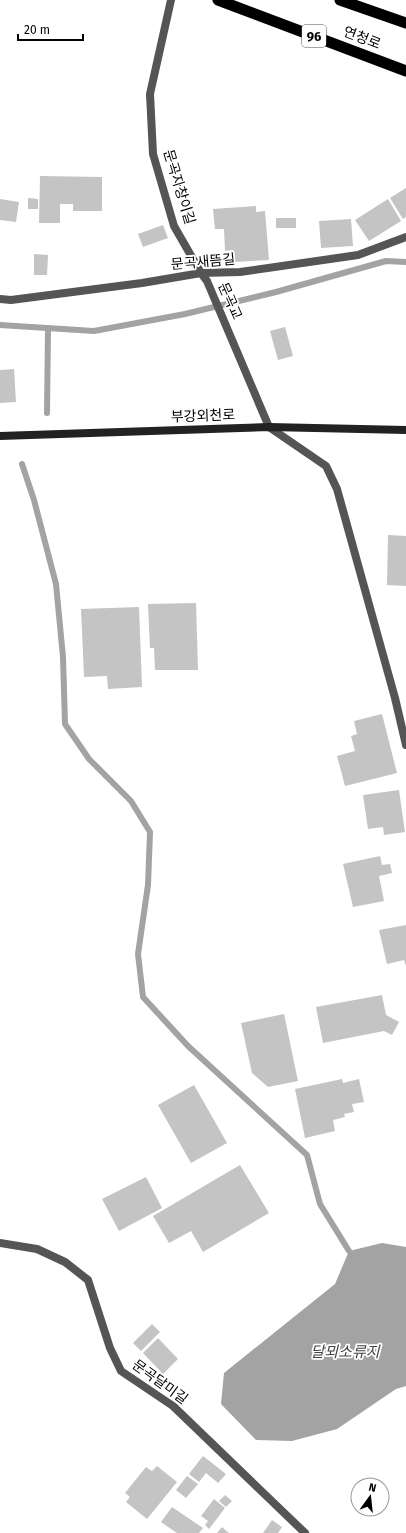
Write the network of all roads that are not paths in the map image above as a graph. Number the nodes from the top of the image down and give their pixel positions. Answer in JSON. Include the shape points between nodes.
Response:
{"nodes":[{"id":1,"x":170,"y":0,"type":"edge"},
{"id":2,"x":340,"y":0,"type":"edge"},
{"id":3,"x":221,"y":1,"type":"edge"},
{"id":4,"x":406,"y":23,"type":"edge"},
{"id":5,"x":406,"y":71,"type":"edge"},
{"id":6,"x":406,"y":237,"type":"edge"},
{"id":7,"x":201,"y":273,"type":"junction"},
{"id":8,"x":207,"y":280,"type":"joint"},
{"id":9,"x":0,"y":299,"type":"edge"},
{"id":10,"x":269,"y":427,"type":"junction"},
{"id":11,"x":406,"y":430,"type":"edge"},
{"id":12,"x":0,"y":436,"type":"edge"},
{"id":13,"x":406,"y":745,"type":"edge"},
{"id":14,"x":0,"y":1243,"type":"edge"},
{"id":15,"x":305,"y":1533,"type":"edge"}],
"edges":[{"from":1,"to":7,"type":"street","name":"문곡자창이길","via":[[150,94],[154,154],[174,226]]},
{"from":2,"to":4,"type":"highway","name":"연청로"},
{"from":3,"to":5,"type":"highway","name":"연청로","number":"96"},
{"from":6,"to":7,"type":"street","name":"문곡새뜸길","via":[[358,255],[240,272]]},
{"from":7,"to":8,"type":"street","name":"문곡자창이길"},
{"from":7,"to":9,"type":"street","name":"문곡새뜸길","via":[[11,300]]},
{"from":8,"to":10,"type":"street","name":"문곡교"},
{"from":10,"to":11,"type":"main road","name":"부강외천로"},
{"from":10,"to":12,"type":"main road","name":"부강외천로"},
{"from":10,"to":13,"type":"street","via":[[326,466],[337,489]]},
{"from":14,"to":15,"type":"street","name":"문곡달미길","via":[[37,1249],[66,1262],[88,1280],[110,1348],[121,1371],[173,1406]]}]}
